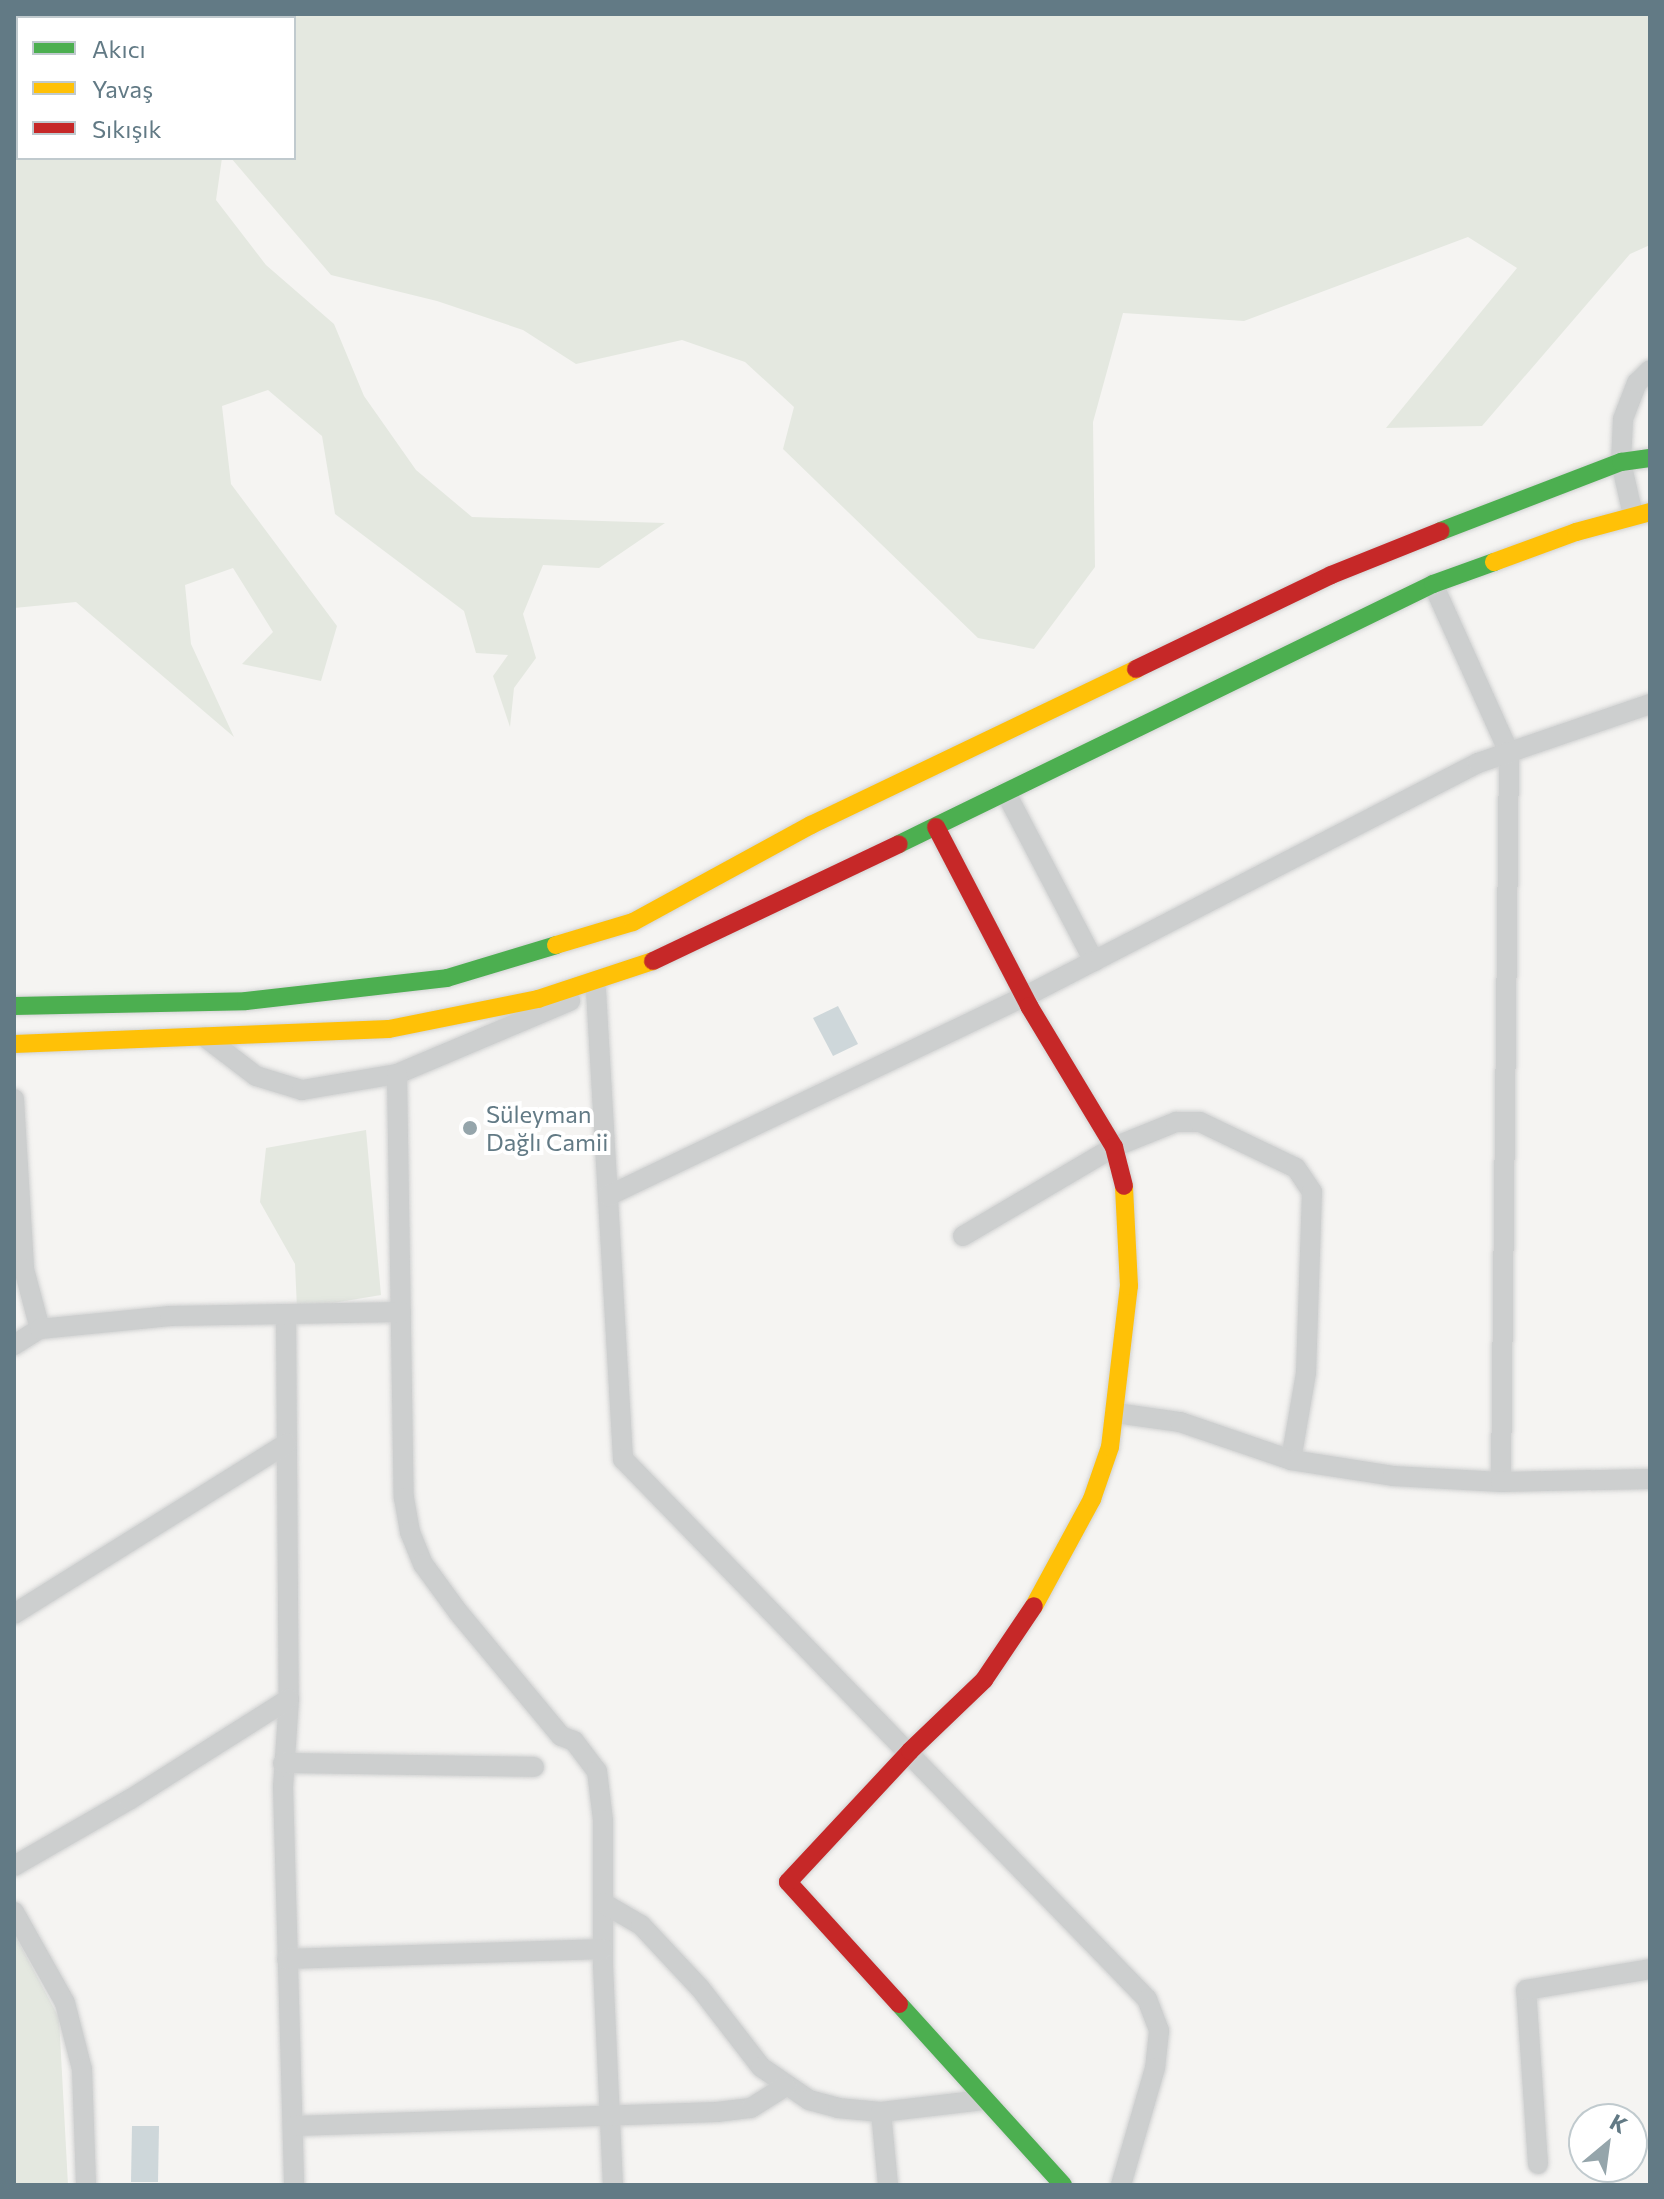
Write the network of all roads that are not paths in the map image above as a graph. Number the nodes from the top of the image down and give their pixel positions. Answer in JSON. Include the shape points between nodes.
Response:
{"nodes":[{"id":1,"x":1650,"y":370,"type":"edge"},
{"id":2,"x":1650,"y":458,"type":"edge"},
{"id":3,"x":1621,"y":462,"type":"junction"},
{"id":4,"x":1642,"y":513,"type":"edge"},
{"id":5,"x":1433,"y":584,"type":"junction"},
{"id":6,"x":1650,"y":704,"type":"edge"},
{"id":7,"x":1509,"y":752,"type":"junction"},
{"id":8,"x":1006,"y":793,"type":"junction"},
{"id":9,"x":936,"y":827,"type":"junction"},
{"id":10,"x":668,"y":956,"type":"junction"},
{"id":11,"x":1094,"y":961,"type":"junction"},
{"id":12,"x":596,"y":990,"type":"junction"},
{"id":13,"x":1024,"y":997,"type":"junction"},
{"id":14,"x":14,"y":1006,"type":"edge"},
{"id":15,"x":205,"y":1037,"type":"junction"},
{"id":16,"x":14,"y":1044,"type":"edge"},
{"id":17,"x":397,"y":1074,"type":"junction"},
{"id":18,"x":14,"y":1099,"type":"edge"},
{"id":19,"x":1114,"y":1147,"type":"junction"},
{"id":20,"x":608,"y":1196,"type":"junction"},
{"id":21,"x":963,"y":1236,"type":"dead end"},
{"id":22,"x":401,"y":1312,"type":"junction"},
{"id":23,"x":286,"y":1314,"type":"junction"},
{"id":24,"x":40,"y":1329,"type":"junction"},
{"id":25,"x":14,"y":1345,"type":"edge"},
{"id":26,"x":1116,"y":1413,"type":"junction"},
{"id":27,"x":286,"y":1444,"type":"junction"},
{"id":28,"x":1291,"y":1460,"type":"junction"},
{"id":29,"x":1650,"y":1479,"type":"edge"},
{"id":30,"x":1501,"y":1482,"type":"junction"},
{"id":31,"x":14,"y":1614,"type":"edge"},
{"id":32,"x":289,"y":1699,"type":"junction"},
{"id":33,"x":910,"y":1751,"type":"junction"},
{"id":34,"x":283,"y":1763,"type":"junction"},
{"id":35,"x":534,"y":1767,"type":"dead end"},
{"id":36,"x":14,"y":1866,"type":"edge"},
{"id":37,"x":603,"y":1903,"type":"junction"},
{"id":38,"x":14,"y":1912,"type":"edge"},
{"id":39,"x":603,"y":1949,"type":"junction"},
{"id":40,"x":287,"y":1959,"type":"junction"},
{"id":41,"x":1650,"y":1969,"type":"edge"},
{"id":42,"x":786,"y":2086,"type":"junction"},
{"id":43,"x":983,"y":2100,"type":"junction"},
{"id":44,"x":881,"y":2112,"type":"junction"},
{"id":45,"x":611,"y":2117,"type":"junction"},
{"id":46,"x":295,"y":2126,"type":"junction"},
{"id":47,"x":1538,"y":2164,"type":"dead end"},
{"id":48,"x":86,"y":2185,"type":"edge"},
{"id":49,"x":294,"y":2185,"type":"edge"},
{"id":50,"x":613,"y":2185,"type":"edge"},
{"id":51,"x":888,"y":2185,"type":"edge"},
{"id":52,"x":1063,"y":2185,"type":"edge"},
{"id":53,"x":1121,"y":2185,"type":"edge"}],
"edges":[{"from":1,"to":3,"type":"street","via":[[1637,383],[1623,419]]},
{"from":2,"to":3,"type":"main road"},
{"from":3,"to":4,"type":"street"},
{"from":3,"to":14,"type":"main road","via":[[1331,575],[811,825],[633,922],[447,978],[246,1001]]},
{"from":4,"to":5,"type":"main road"},
{"from":5,"to":7,"type":"street"},
{"from":5,"to":8,"type":"main road"},
{"from":6,"to":7,"type":"street"},
{"from":7,"to":11,"type":"street","via":[[1478,763]]},
{"from":7,"to":30,"type":"street"},
{"from":8,"to":9,"type":"main road"},
{"from":8,"to":11,"type":"street"},
{"from":9,"to":10,"type":"main road"},
{"from":9,"to":13,"type":"main road"},
{"from":10,"to":12,"type":"street"},
{"from":10,"to":15,"type":"main road","via":[[538,999],[389,1029]]},
{"from":11,"to":13,"type":"street"},
{"from":12,"to":17,"type":"street"},
{"from":12,"to":20,"type":"street"},
{"from":13,"to":19,"type":"main road"},
{"from":13,"to":20,"type":"street"},
{"from":15,"to":16,"type":"main road"},
{"from":15,"to":17,"type":"street","via":[[256,1076],[302,1090]]},
{"from":17,"to":22,"type":"street"},
{"from":18,"to":24,"type":"street","via":[[24,1269]]},
{"from":19,"to":21,"type":"street"},
{"from":19,"to":26,"type":"main road","via":[[1124,1180],[1129,1286]]},
{"from":19,"to":28,"type":"street","via":[[1176,1122],[1200,1122],[1296,1168],[1308,1180],[1312,1192],[1306,1373]]},
{"from":20,"to":33,"type":"street","via":[[623,1459]]},
{"from":22,"to":23,"type":"street"},
{"from":22,"to":37,"type":"street","via":[[404,1498],[410,1532],[423,1564],[458,1612],[561,1736],[574,1741],[597,1771]]},
{"from":23,"to":24,"type":"street","via":[[170,1316]]},
{"from":23,"to":27,"type":"street"},
{"from":24,"to":25,"type":"street"},
{"from":26,"to":28,"type":"street","via":[[1180,1422]]},
{"from":26,"to":33,"type":"main road","via":[[1092,1499],[1024,1624],[984,1680]]},
{"from":27,"to":31,"type":"street"},
{"from":27,"to":32,"type":"street"},
{"from":28,"to":30,"type":"street","via":[[1393,1476]]},
{"from":29,"to":30,"type":"street"},
{"from":32,"to":34,"type":"street"},
{"from":32,"to":36,"type":"street"},
{"from":33,"to":43,"type":"main road","via":[[788,1882]]},
{"from":33,"to":53,"type":"street","via":[[1147,1999],[1159,2031],[1155,2068]]},
{"from":34,"to":35,"type":"street"},
{"from":34,"to":40,"type":"street"},
{"from":37,"to":39,"type":"street"},
{"from":37,"to":42,"type":"street","via":[[641,1925],[700,1988],[761,2067]]},
{"from":38,"to":48,"type":"street","via":[[65,2003],[82,2069]]},
{"from":39,"to":40,"type":"street"},
{"from":39,"to":45,"type":"street"},
{"from":40,"to":46,"type":"street"},
{"from":41,"to":47,"type":"street","via":[[1526,1990]]},
{"from":42,"to":44,"type":"street","via":[[838,2108]]},
{"from":42,"to":45,"type":"street","via":[[751,2108]]},
{"from":43,"to":44,"type":"street"},
{"from":43,"to":52,"type":"main road"},
{"from":44,"to":51,"type":"street"},
{"from":45,"to":46,"type":"street"},
{"from":45,"to":50,"type":"street"},
{"from":46,"to":49,"type":"street"}]}
